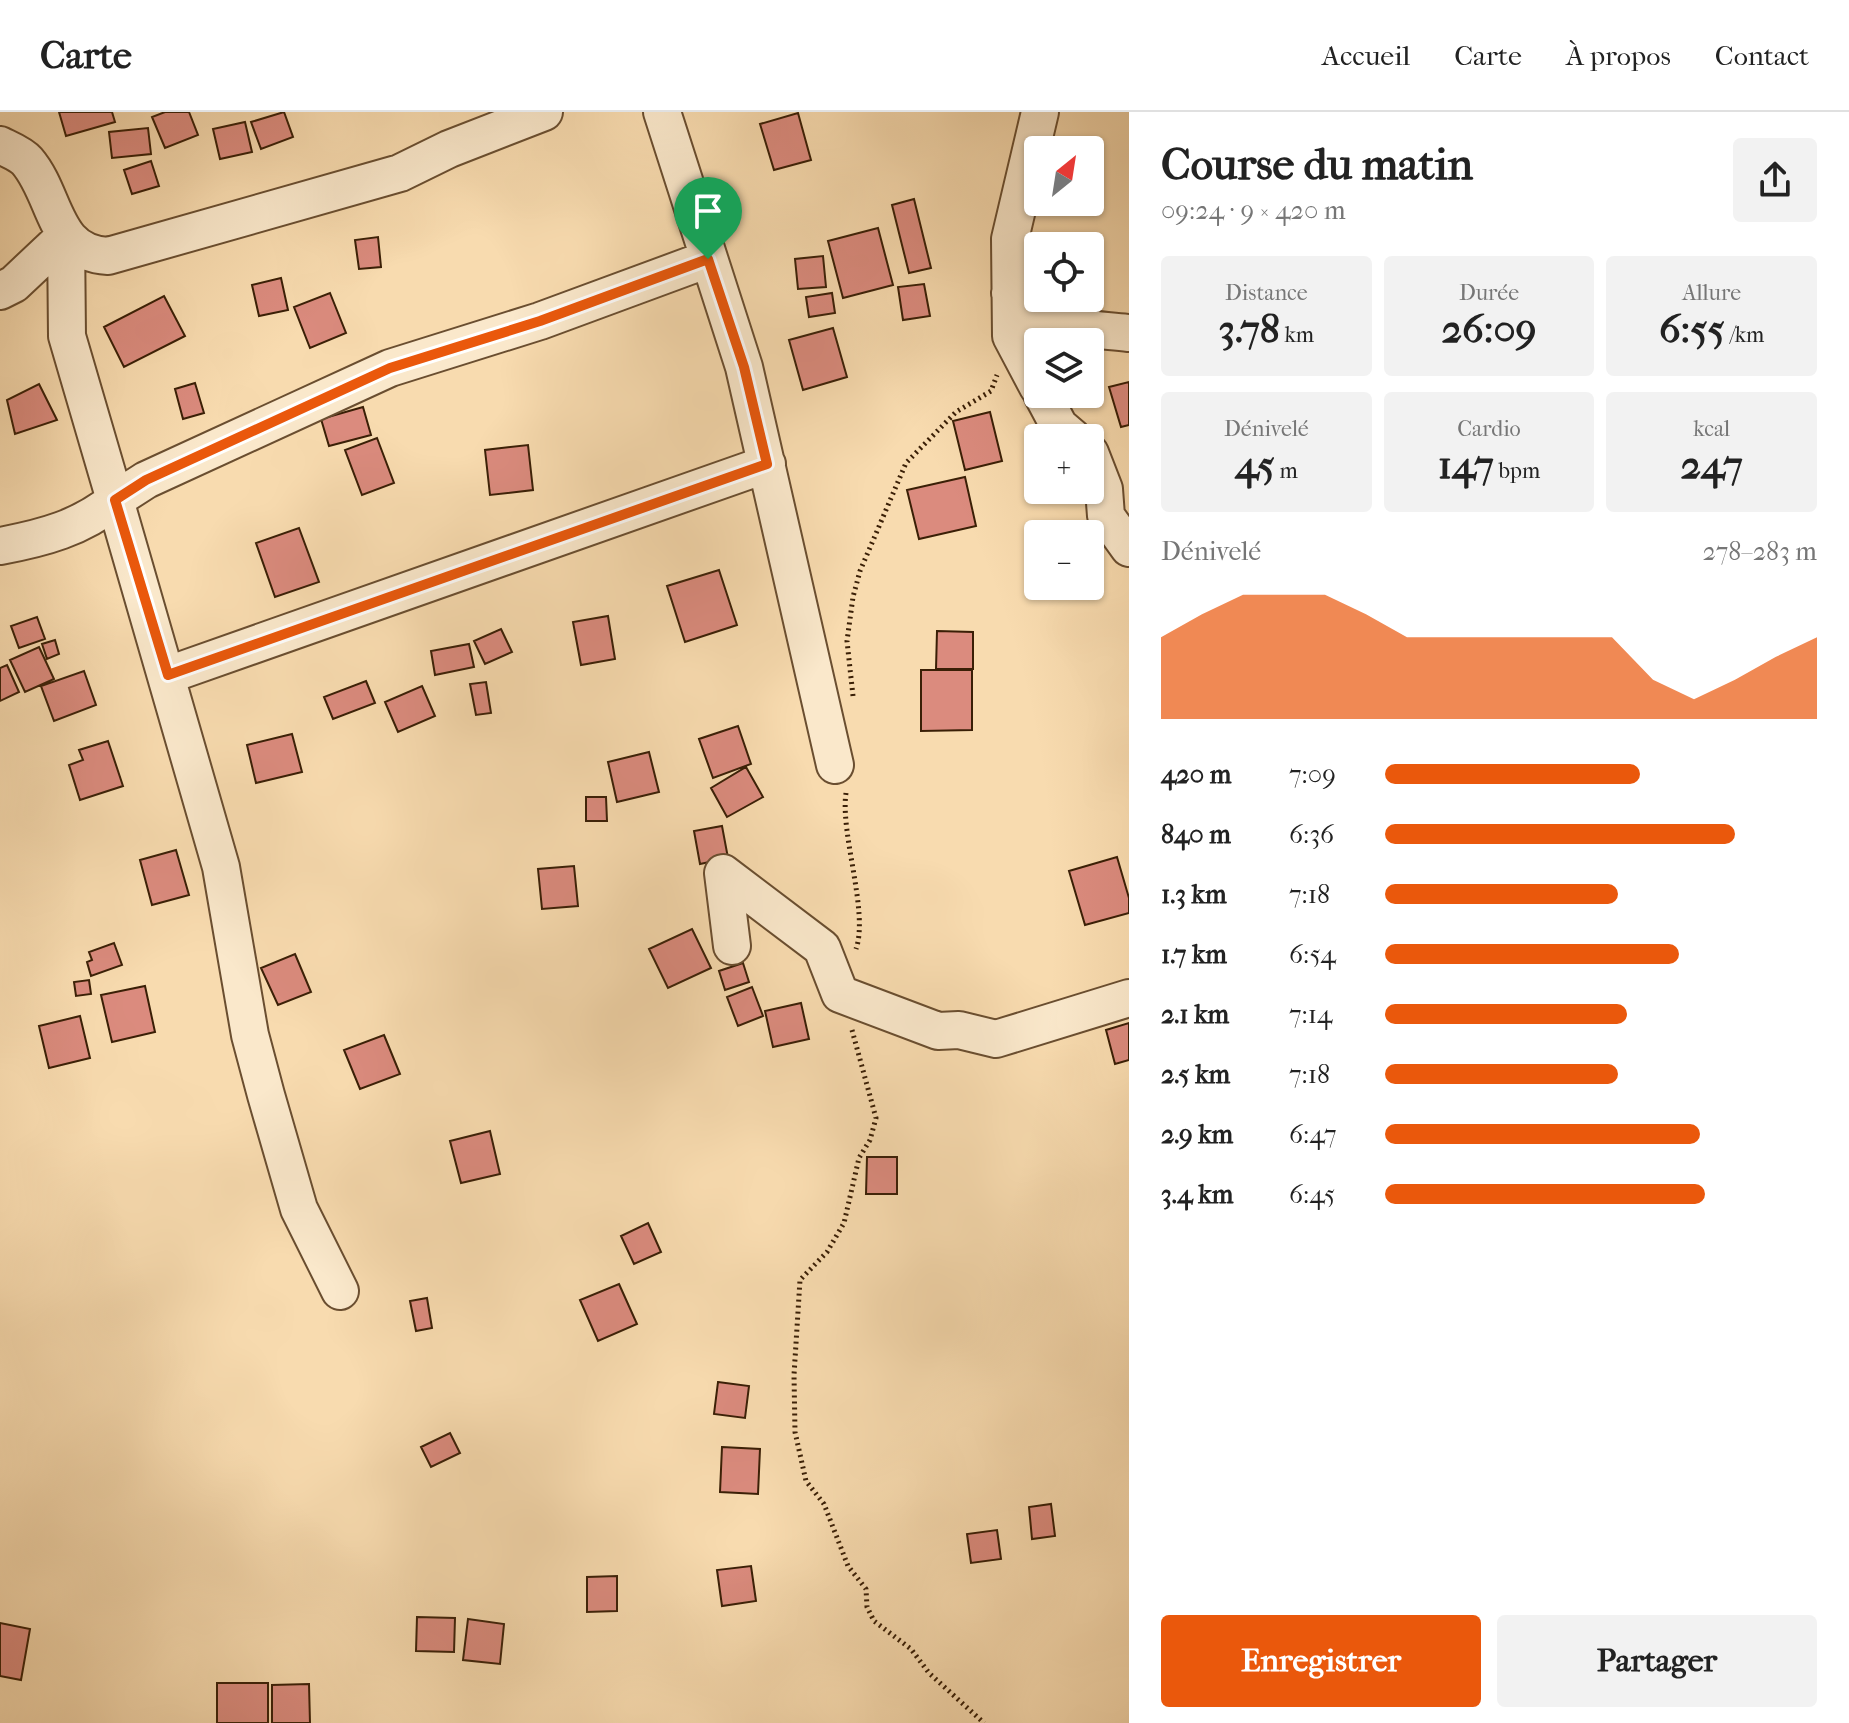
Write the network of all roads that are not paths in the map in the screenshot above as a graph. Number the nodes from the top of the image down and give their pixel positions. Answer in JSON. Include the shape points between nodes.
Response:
{"nodes":[{"id":1,"x":544,"y":112,"type":"edge"},
{"id":2,"x":662,"y":112,"type":"edge"},
{"id":3,"x":1040,"y":112,"type":"edge"},
{"id":4,"x":0,"y":145,"type":"edge"},
{"id":5,"x":66,"y":235,"type":"junction"},
{"id":6,"x":708,"y":259,"type":"junction"},
{"id":7,"x":0,"y":291,"type":"edge"},
{"id":8,"x":1010,"y":293,"type":"junction"},
{"id":9,"x":1129,"y":333,"type":"edge"},
{"id":10,"x":1024,"y":361,"type":"edge"},
{"id":11,"x":767,"y":464,"type":"junction"},
{"id":12,"x":1104,"y":489,"type":"edge"},
{"id":13,"x":115,"y":500,"type":"junction"},
{"id":14,"x":0,"y":546,"type":"edge"},
{"id":15,"x":1129,"y":548,"type":"edge"},
{"id":16,"x":168,"y":675,"type":"junction"},
{"id":17,"x":835,"y":765,"type":"dead end"},
{"id":18,"x":732,"y":946,"type":"dead end"},
{"id":19,"x":1129,"y":998,"type":"edge"},
{"id":20,"x":340,"y":1291,"type":"dead end"}],
"edges":[{"from":1,"to":5,"type":"street","via":[[400,173],[138,249],[96,255],[80,251]]},
{"from":2,"to":6,"type":"street"},
{"from":3,"to":8,"type":"street","via":[[1010,239]]},
{"from":4,"to":5,"type":"street","via":[[26,160]]},
{"from":5,"to":7,"type":"street"},
{"from":5,"to":13,"type":"street","via":[[67,336]]},
{"from":6,"to":11,"type":"street","via":[[744,367]]},
{"from":6,"to":13,"type":"street","via":[[540,321],[390,368],[146,480]]},
{"from":8,"to":9,"type":"street","via":[[1024,310],[1050,323]]},
{"from":8,"to":10,"type":"street","via":[[1011,336]]},
{"from":11,"to":16,"type":"street"},
{"from":11,"to":17,"type":"street"},
{"from":12,"to":15,"type":"street","via":[[1106,516]]},
{"from":13,"to":14,"type":"street","via":[[67,530]]},
{"from":13,"to":16,"type":"street"},
{"from":16,"to":20,"type":"street","via":[[221,867],[250,1035],[266,1095],[299,1209]]},
{"from":18,"to":19,"type":"street","via":[[723,873],[822,948],[840,994],[938,1031],[996,1039]]}]}
